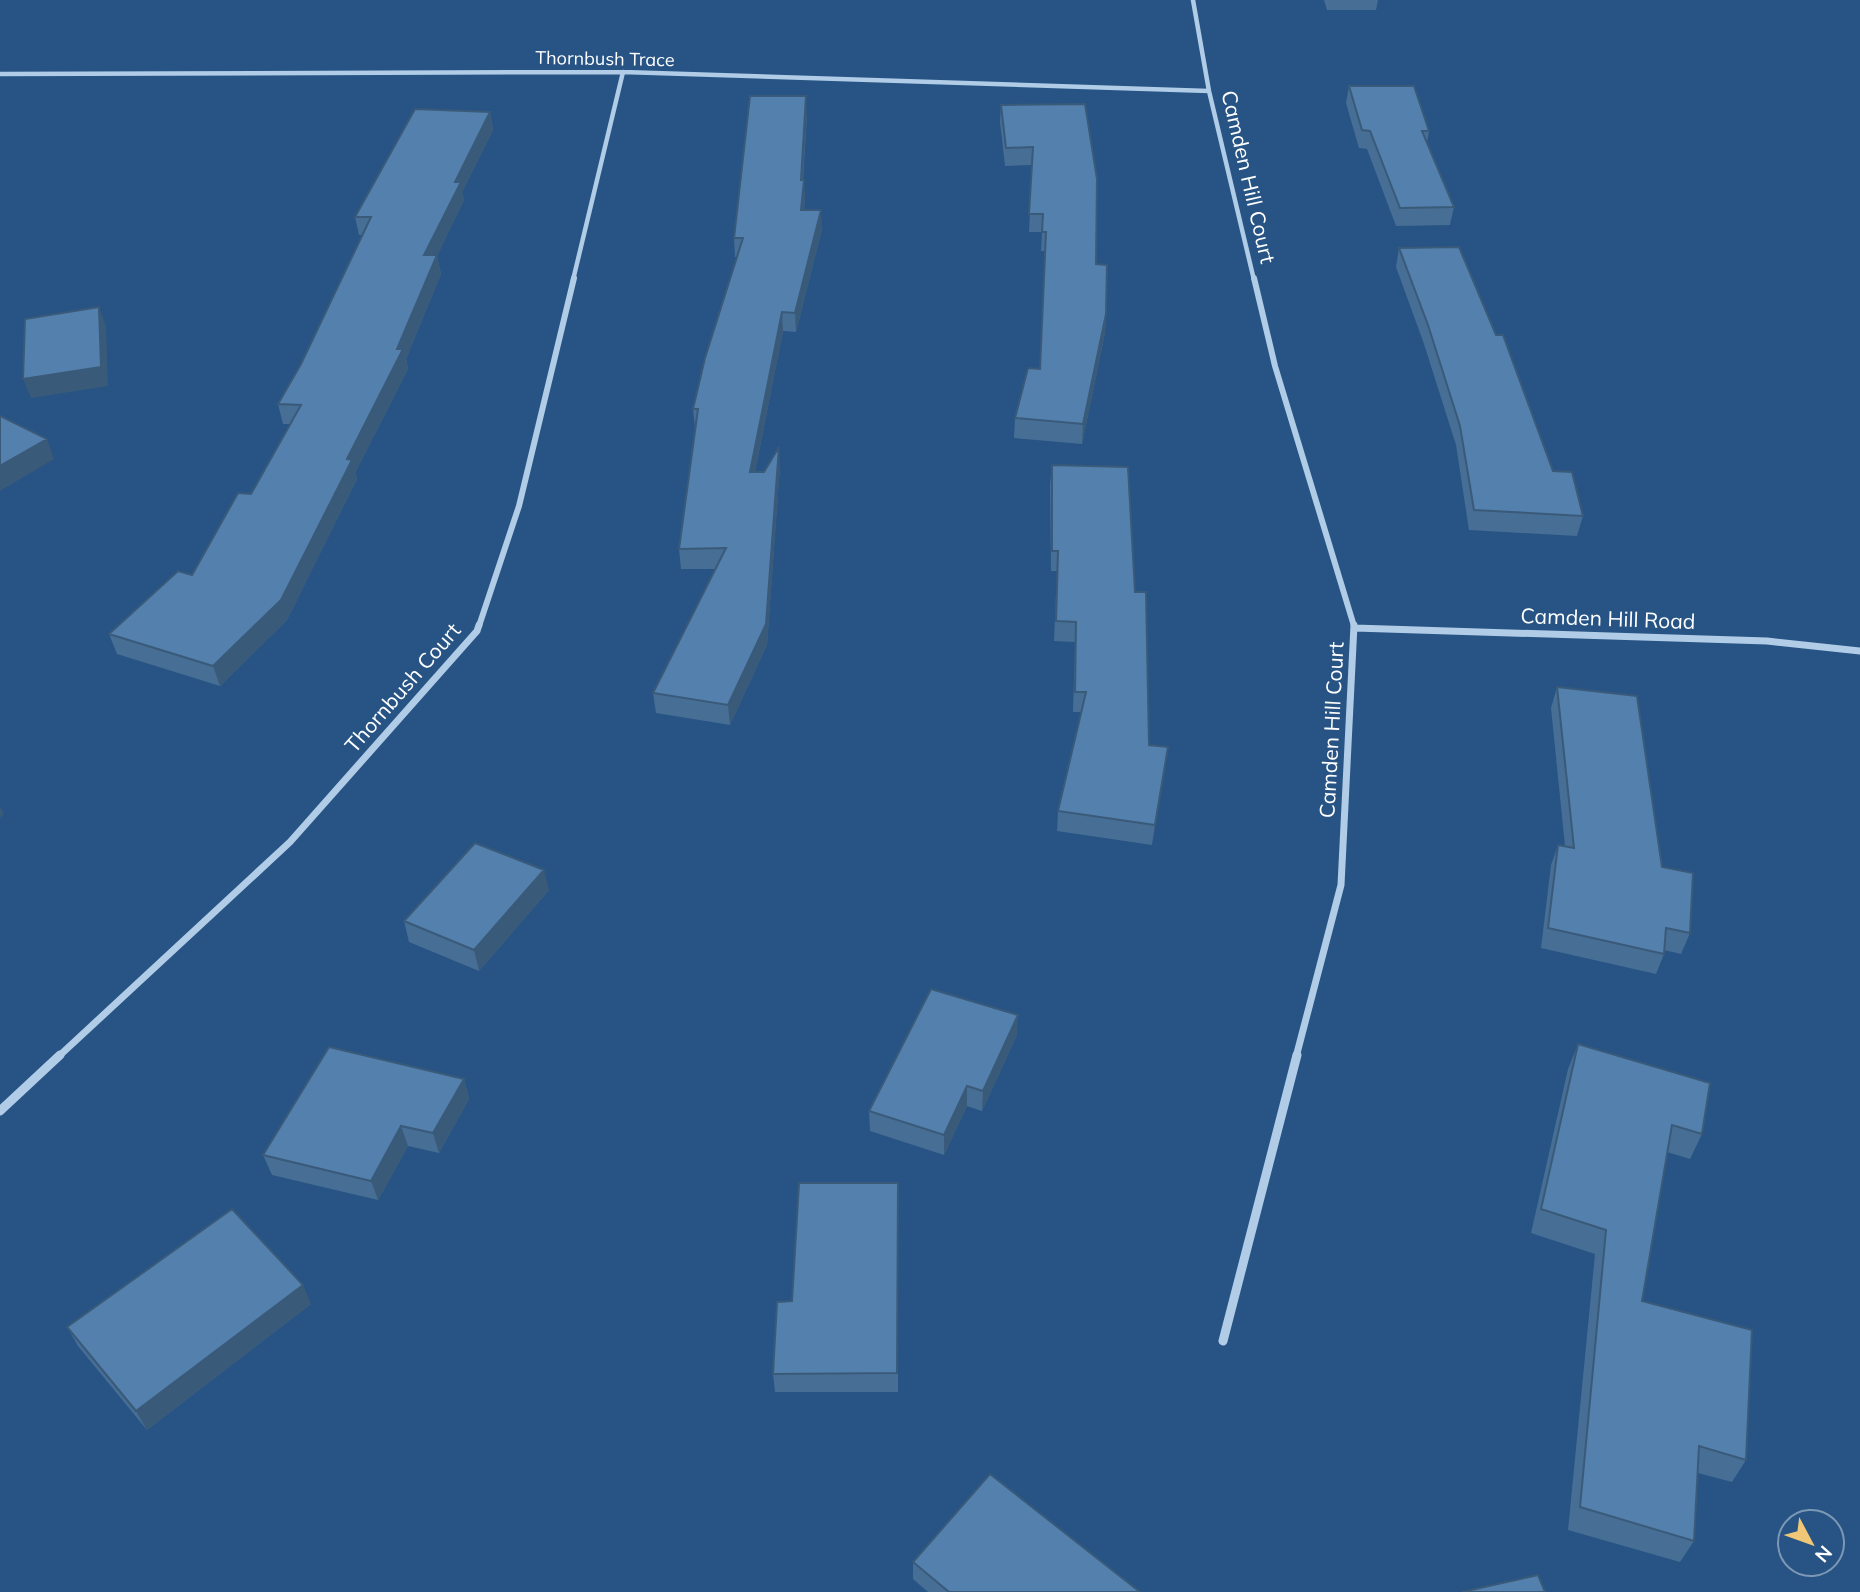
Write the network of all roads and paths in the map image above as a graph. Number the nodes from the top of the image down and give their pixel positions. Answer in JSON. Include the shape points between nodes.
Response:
{"nodes":[{"id":1,"x":1193,"y":0,"type":"edge"},
{"id":2,"x":623,"y":72,"type":"junction"},
{"id":3,"x":0,"y":74,"type":"edge"},
{"id":4,"x":1209,"y":91,"type":"junction"},
{"id":5,"x":1355,"y":628,"type":"junction"},
{"id":6,"x":1860,"y":651,"type":"edge"},
{"id":7,"x":0,"y":1111,"type":"edge"},
{"id":8,"x":1223,"y":1341,"type":"dead end"}],
"edges":[{"from":1,"to":4,"type":"street","name":"Camden Hill Court"},
{"from":2,"to":3,"type":"street","name":"Thornbush Trace"},
{"from":2,"to":4,"type":"street","name":"Thornbush Trace"},
{"from":2,"to":7,"type":"street","name":"Thornbush Court","via":[[519,506],[477,631],[290,842]]},
{"from":4,"to":5,"type":"street","name":"Camden Hill Court","via":[[1275,366]]},
{"from":5,"to":6,"type":"street","name":"Camden Hill Road","via":[[1767,641]]},
{"from":5,"to":8,"type":"street","name":"Camden Hill Court","via":[[1341,885]]}]}
